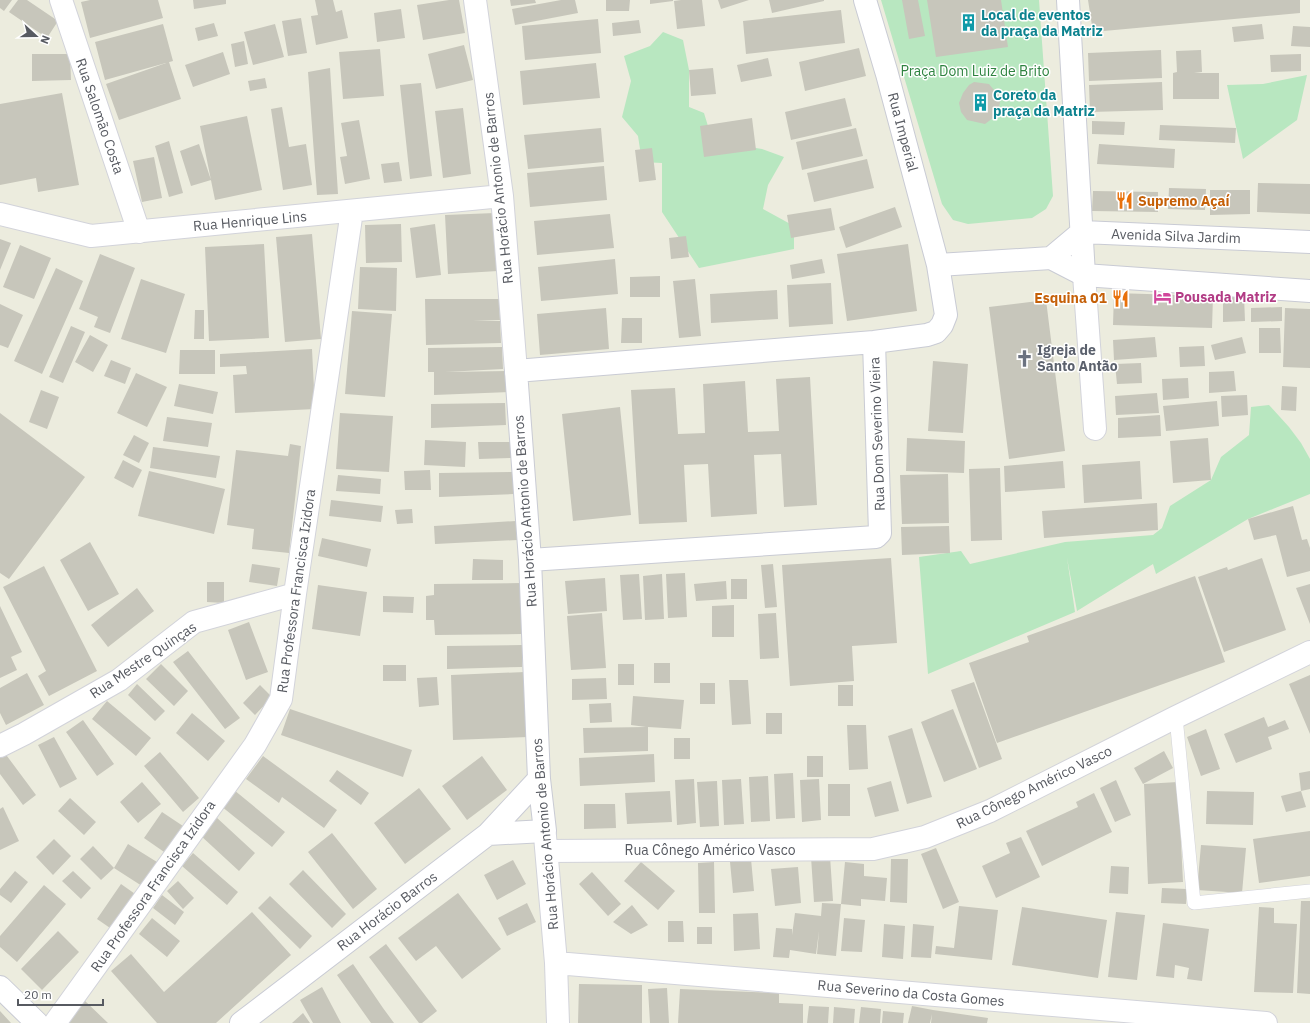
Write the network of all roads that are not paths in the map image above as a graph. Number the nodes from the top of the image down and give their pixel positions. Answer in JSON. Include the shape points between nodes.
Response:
{"nodes":[{"id":1,"x":61,"y":0,"type":"edge"},
{"id":2,"x":475,"y":0,"type":"edge"},
{"id":3,"x":865,"y":0,"type":"edge"},
{"id":4,"x":1068,"y":0,"type":"edge"},
{"id":5,"x":502,"y":196,"type":"junction"},
{"id":6,"x":352,"y":211,"type":"junction"},
{"id":7,"x":0,"y":214,"type":"edge"},
{"id":8,"x":139,"y":232,"type":"junction"},
{"id":9,"x":1082,"y":232,"type":"junction"},
{"id":10,"x":1310,"y":242,"type":"edge"},
{"id":11,"x":1051,"y":258,"type":"junction"},
{"id":12,"x":938,"y":265,"type":"junction"},
{"id":13,"x":1084,"y":274,"type":"junction"},
{"id":14,"x":1310,"y":291,"type":"edge"},
{"id":15,"x":874,"y":342,"type":"junction"},
{"id":16,"x":516,"y":371,"type":"junction"},
{"id":17,"x":1095,"y":430,"type":"dead end"},
{"id":18,"x":530,"y":560,"type":"junction"},
{"id":19,"x":294,"y":594,"type":"junction"},
{"id":20,"x":1310,"y":652,"type":"edge"},
{"id":21,"x":1176,"y":717,"type":"junction"},
{"id":22,"x":0,"y":746,"type":"edge"},
{"id":23,"x":539,"y":779,"type":"junction"},
{"id":24,"x":488,"y":834,"type":"junction"},
{"id":25,"x":546,"y":841,"type":"junction"},
{"id":26,"x":1310,"y":890,"type":"edge"},
{"id":27,"x":556,"y":963,"type":"junction"},
{"id":28,"x":0,"y":987,"type":"edge"},
{"id":29,"x":37,"y":1023,"type":"edge"},
{"id":30,"x":55,"y":1023,"type":"edge"},
{"id":31,"x":241,"y":1023,"type":"edge"},
{"id":32,"x":558,"y":1023,"type":"edge"},
{"id":33,"x":1266,"y":1023,"type":"edge"}],
"edges":[{"from":1,"to":8,"type":"street","name":"Rua Salomão Costa"},
{"from":2,"to":5,"type":"street","name":"Rua Horácio Antonio de Barros"},
{"from":3,"to":12,"type":"street","name":"Rua Imperial"},
{"from":4,"to":9,"type":"street"},
{"from":5,"to":6,"type":"street","name":"Rua Henrique Lins"},
{"from":5,"to":16,"type":"street","name":"Rua Horácio Antonio de Barros"},
{"from":6,"to":8,"type":"street","name":"Rua Henrique Lins"},
{"from":6,"to":19,"type":"street","name":"Rua Professora Francisca Izidora"},
{"from":7,"to":8,"type":"street","name":"Rua Henrique Lins","via":[[91,236]]},
{"from":9,"to":10,"type":"street","name":"Avenida Silva Jardim"},
{"from":9,"to":11,"type":"street"},
{"from":9,"to":13,"type":"street"},
{"from":11,"to":12,"type":"street"},
{"from":11,"to":13,"type":"street"},
{"from":12,"to":15,"type":"street","name":"Rua Imperial","via":[[946,315],[942,325],[936,332],[927,335]]},
{"from":13,"to":14,"type":"street"},
{"from":13,"to":17,"type":"street"},
{"from":15,"to":16,"type":"street","name":"Rua Dom Severino Vieira"},
{"from":15,"to":18,"type":"street","name":"Rua Dom Severino Vieira","via":[[880,533],[876,537]]},
{"from":16,"to":18,"type":"street","name":"Rua Horácio Antonio de Barros"},
{"from":18,"to":23,"type":"street","name":"Rua Horácio Antonio de Barros"},
{"from":19,"to":22,"type":"street","name":"Rua Mestre Quinças","via":[[194,622],[119,680]]},
{"from":19,"to":30,"type":"street","name":"Rua Professora Francisca Izidora","via":[[277,706],[255,745]]},
{"from":20,"to":21,"type":"street","name":"Rua Cônego Américo Vasco"},
{"from":21,"to":25,"type":"street","name":"Rua Cônego Américo Vasco","via":[[990,811],[925,837],[873,849]]},
{"from":21,"to":26,"type":"lane","via":[[1194,903]]},
{"from":23,"to":24,"type":"street","name":"Rua Horácio Barros"},
{"from":23,"to":25,"type":"street","name":"Rua Horácio Antonio de Barros"},
{"from":24,"to":25,"type":"street"},
{"from":24,"to":31,"type":"street","name":"Rua Horácio Barros"},
{"from":25,"to":27,"type":"street","name":"Rua Horácio Antonio de Barros"},
{"from":27,"to":32,"type":"street","name":"Rua Horácio Antonio de Barros"},
{"from":27,"to":33,"type":"street","name":"Rua Severino da Costa Gomes"},
{"from":28,"to":29,"type":"street"}]}
